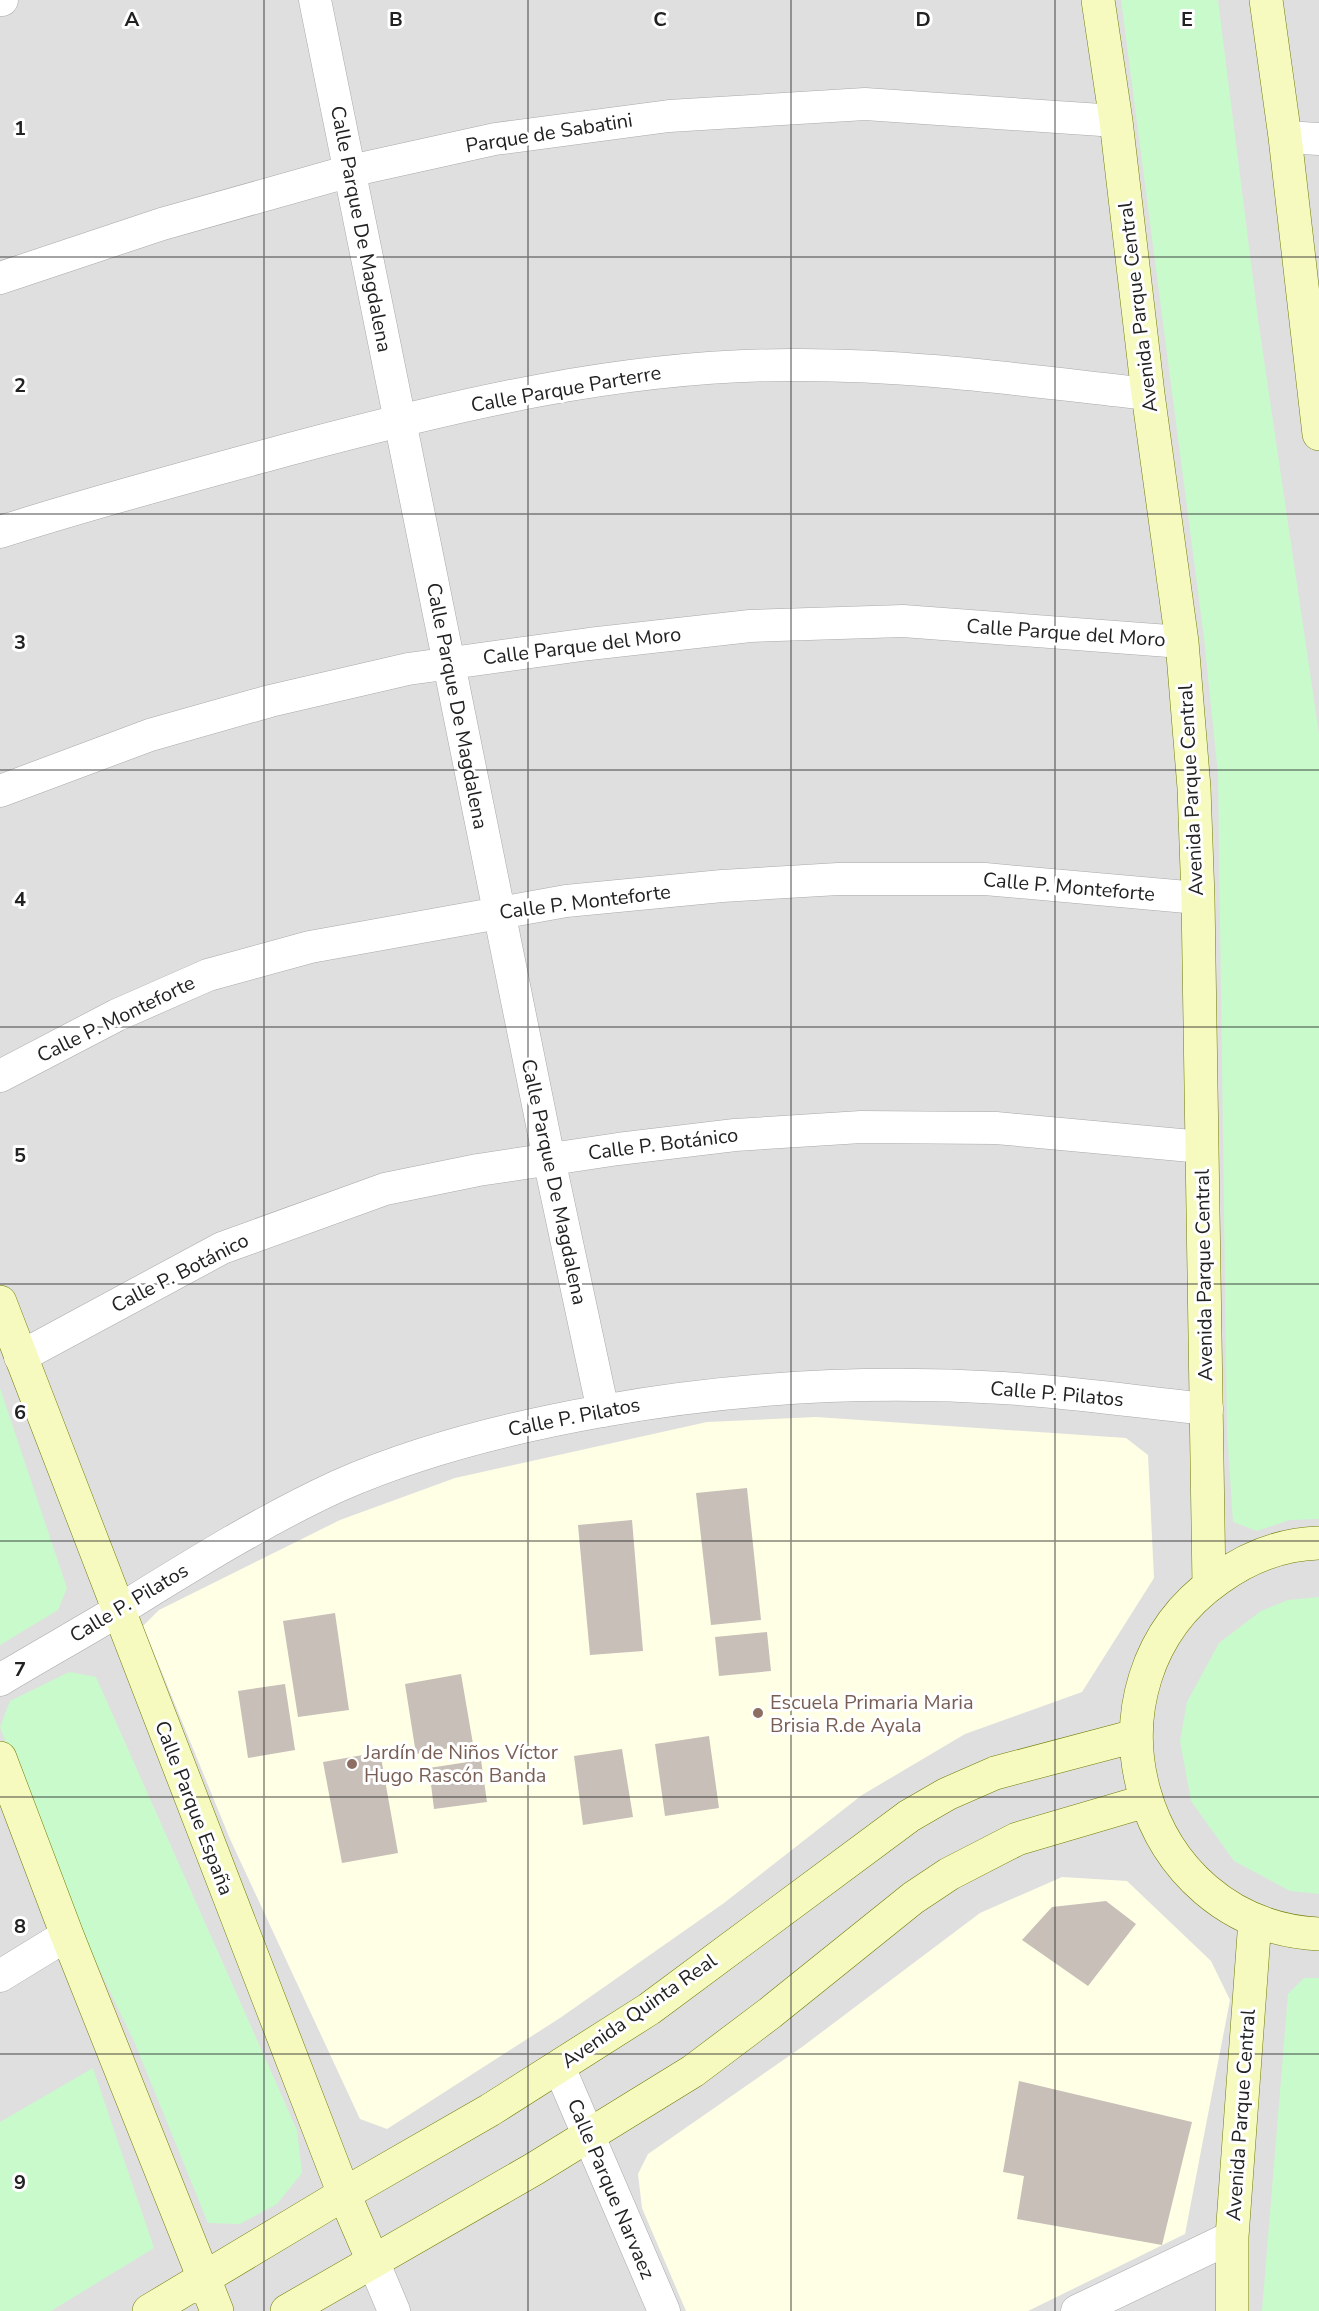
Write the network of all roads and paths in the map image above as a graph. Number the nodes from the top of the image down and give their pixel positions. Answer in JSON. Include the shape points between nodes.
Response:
{"nodes":[{"id":1,"x":315,"y":0,"type":"edge"},
{"id":2,"x":1098,"y":0,"type":"edge"},
{"id":3,"x":1266,"y":0,"type":"edge"},
{"id":4,"x":1116,"y":121,"type":"junction"},
{"id":5,"x":1285,"y":137,"type":"junction"},
{"id":6,"x":1319,"y":139,"type":"edge"},
{"id":7,"x":350,"y":171,"type":"junction"},
{"id":8,"x":0,"y":278,"type":"edge"},
{"id":9,"x":1148,"y":394,"type":"junction"},
{"id":10,"x":1316,"y":394,"type":"edge"},
{"id":11,"x":399,"y":420,"type":"junction"},
{"id":12,"x":1319,"y":434,"type":"edge"},
{"id":13,"x":0,"y":532,"type":"edge"},
{"id":14,"x":1182,"y":642,"type":"junction"},
{"id":15,"x":449,"y":664,"type":"junction"},
{"id":16,"x":0,"y":791,"type":"edge"},
{"id":17,"x":1198,"y":898,"type":"junction"},
{"id":18,"x":499,"y":913,"type":"junction"},
{"id":19,"x":0,"y":1076,"type":"edge"},
{"id":20,"x":1202,"y":1148,"type":"junction"},
{"id":21,"x":549,"y":1159,"type":"junction"},
{"id":22,"x":0,"y":1302,"type":"edge"},
{"id":23,"x":20,"y":1358,"type":"junction"},
{"id":24,"x":1207,"y":1409,"type":"junction"},
{"id":25,"x":603,"y":1411,"type":"junction"},
{"id":26,"x":1319,"y":1543,"type":"edge"},
{"id":27,"x":1209,"y":1585,"type":"junction"},
{"id":28,"x":118,"y":1611,"type":"junction"},
{"id":29,"x":0,"y":1680,"type":"edge"},
{"id":30,"x":1135,"y":1736,"type":"junction"},
{"id":31,"x":0,"y":1758,"type":"edge"},
{"id":32,"x":1146,"y":1801,"type":"junction"},
{"id":33,"x":1255,"y":1920,"type":"junction"},
{"id":34,"x":1319,"y":1934,"type":"edge"},
{"id":35,"x":67,"y":1935,"type":"junction"},
{"id":36,"x":0,"y":1976,"type":"edge"},
{"id":37,"x":559,"y":2067,"type":"junction"},
{"id":38,"x":589,"y":2136,"type":"junction"},
{"id":39,"x":345,"y":2194,"type":"junction"},
{"id":40,"x":1232,"y":2237,"type":"junction"},
{"id":41,"x":373,"y":2260,"type":"junction"},
{"id":42,"x":203,"y":2279,"type":"junction"},
{"id":43,"x":149,"y":2311,"type":"edge"},
{"id":44,"x":218,"y":2311,"type":"edge"},
{"id":45,"x":287,"y":2311,"type":"edge"},
{"id":46,"x":394,"y":2311,"type":"edge"},
{"id":47,"x":664,"y":2311,"type":"edge"},
{"id":48,"x":1077,"y":2311,"type":"edge"},
{"id":49,"x":1232,"y":2311,"type":"edge"}],
"edges":[{"from":1,"to":7,"type":"street","name":"Calle Parque De Magdalena"},
{"from":2,"to":4,"type":"street","name":"Avenida Parque Central"},
{"from":3,"to":5,"type":"street"},
{"from":4,"to":7,"type":"street","name":"Parque de Sabatini","via":[[865,104],[669,116],[495,139]]},
{"from":4,"to":9,"type":"street","name":"Avenida Parque Central"},
{"from":5,"to":6,"type":"street"},
{"from":5,"to":10,"type":"street"},
{"from":7,"to":8,"type":"street","name":"Parque de Sabatini","via":[[162,224]]},
{"from":7,"to":11,"type":"street","name":"Calle Parque De Magdalena"},
{"from":9,"to":11,"type":"street","name":"Calle Parque Parterre","via":[[923,370],[790,365],[667,372],[548,389]]},
{"from":9,"to":14,"type":"street","name":"Avenida Parque Central"},
{"from":10,"to":12,"type":"street"},
{"from":11,"to":13,"type":"street","name":"Calle Parque Parterre","via":[[101,500]]},
{"from":11,"to":15,"type":"street","name":"Calle Parque De Magdalena"},
{"from":14,"to":15,"type":"street","name":"Calle Parque del Moro","via":[[891,622],[750,626]]},
{"from":14,"to":17,"type":"street","name":"Avenida Parque Central"},
{"from":15,"to":16,"type":"street","name":"Calle Parque del Moro","via":[[408,669],[270,700],[150,735]]},
{"from":15,"to":18,"type":"street","name":"Calle Parque De Magdalena"},
{"from":17,"to":18,"type":"street","name":"Calle P. Monteforte","via":[[985,879],[838,879],[566,901]]},
{"from":17,"to":20,"type":"street","name":"Avenida Parque Central"},
{"from":18,"to":19,"type":"street","name":"Calle P. Monteforte","via":[[310,947],[208,975],[117,1015]]},
{"from":18,"to":21,"type":"street","name":"Calle Parque De Magdalena"},
{"from":20,"to":21,"type":"street","name":"Calle P. Botánico","via":[[996,1128],[861,1127],[735,1135]]},
{"from":20,"to":24,"type":"street","name":"Avenida Parque Central"},
{"from":21,"to":23,"type":"street","name":"Calle P. Botánico","via":[[385,1189],[222,1248]]},
{"from":21,"to":25,"type":"street","name":"Calle Parque De Magdalena"},
{"from":22,"to":23,"type":"street","name":"Calle Parque España"},
{"from":23,"to":28,"type":"street","name":"Calle Parque España"},
{"from":24,"to":25,"type":"street","name":"Calle P. Pilatos","via":[[1004,1388],[873,1384],[766,1388]]},
{"from":24,"to":27,"type":"street","name":"Avenida Parque Central"},
{"from":25,"to":28,"type":"street","name":"Calle P. Pilatos","via":[[542,1421],[473,1439],[339,1486],[236,1537]]},
{"from":26,"to":27,"type":"street","via":[[1259,1555]]},
{"from":27,"to":30,"type":"street","via":[[1176,1619],[1156,1652],[1145,1679]]},
{"from":28,"to":29,"type":"street","name":"Calle P. Pilatos"},
{"from":28,"to":39,"type":"street","name":"Calle Parque España"},
{"from":30,"to":32,"type":"street"},
{"from":30,"to":37,"type":"street","name":"Avenida Quinta Real","via":[[995,1773],[947,1794],[867,1845],[649,2009]]},
{"from":31,"to":35,"type":"street"},
{"from":32,"to":33,"type":"street","via":[[1156,1827],[1188,1873],[1208,1891]]},
{"from":32,"to":38,"type":"street","via":[[1017,1839],[949,1874],[693,2071]]},
{"from":33,"to":34,"type":"street","via":[[1282,1929]]},
{"from":33,"to":40,"type":"street","name":"Avenida Parque Central"},
{"from":35,"to":36,"type":"street"},
{"from":35,"to":42,"type":"street"},
{"from":37,"to":38,"type":"street","name":"Calle Parque Narvaez"},
{"from":37,"to":39,"type":"street","name":"Avenida Quinta Real"},
{"from":38,"to":41,"type":"street"},
{"from":38,"to":47,"type":"street","name":"Calle Parque Narvaez"},
{"from":39,"to":41,"type":"street","name":"Calle Parque España"},
{"from":39,"to":42,"type":"street","name":"Avenida Quinta Real"},
{"from":40,"to":48,"type":"street"},
{"from":40,"to":49,"type":"street","name":"Avenida Parque Central"},
{"from":41,"to":45,"type":"street"},
{"from":41,"to":46,"type":"street","name":"Calle Parque España"},
{"from":42,"to":43,"type":"street","name":"Avenida Quinta Real"},
{"from":42,"to":44,"type":"street"}]}
